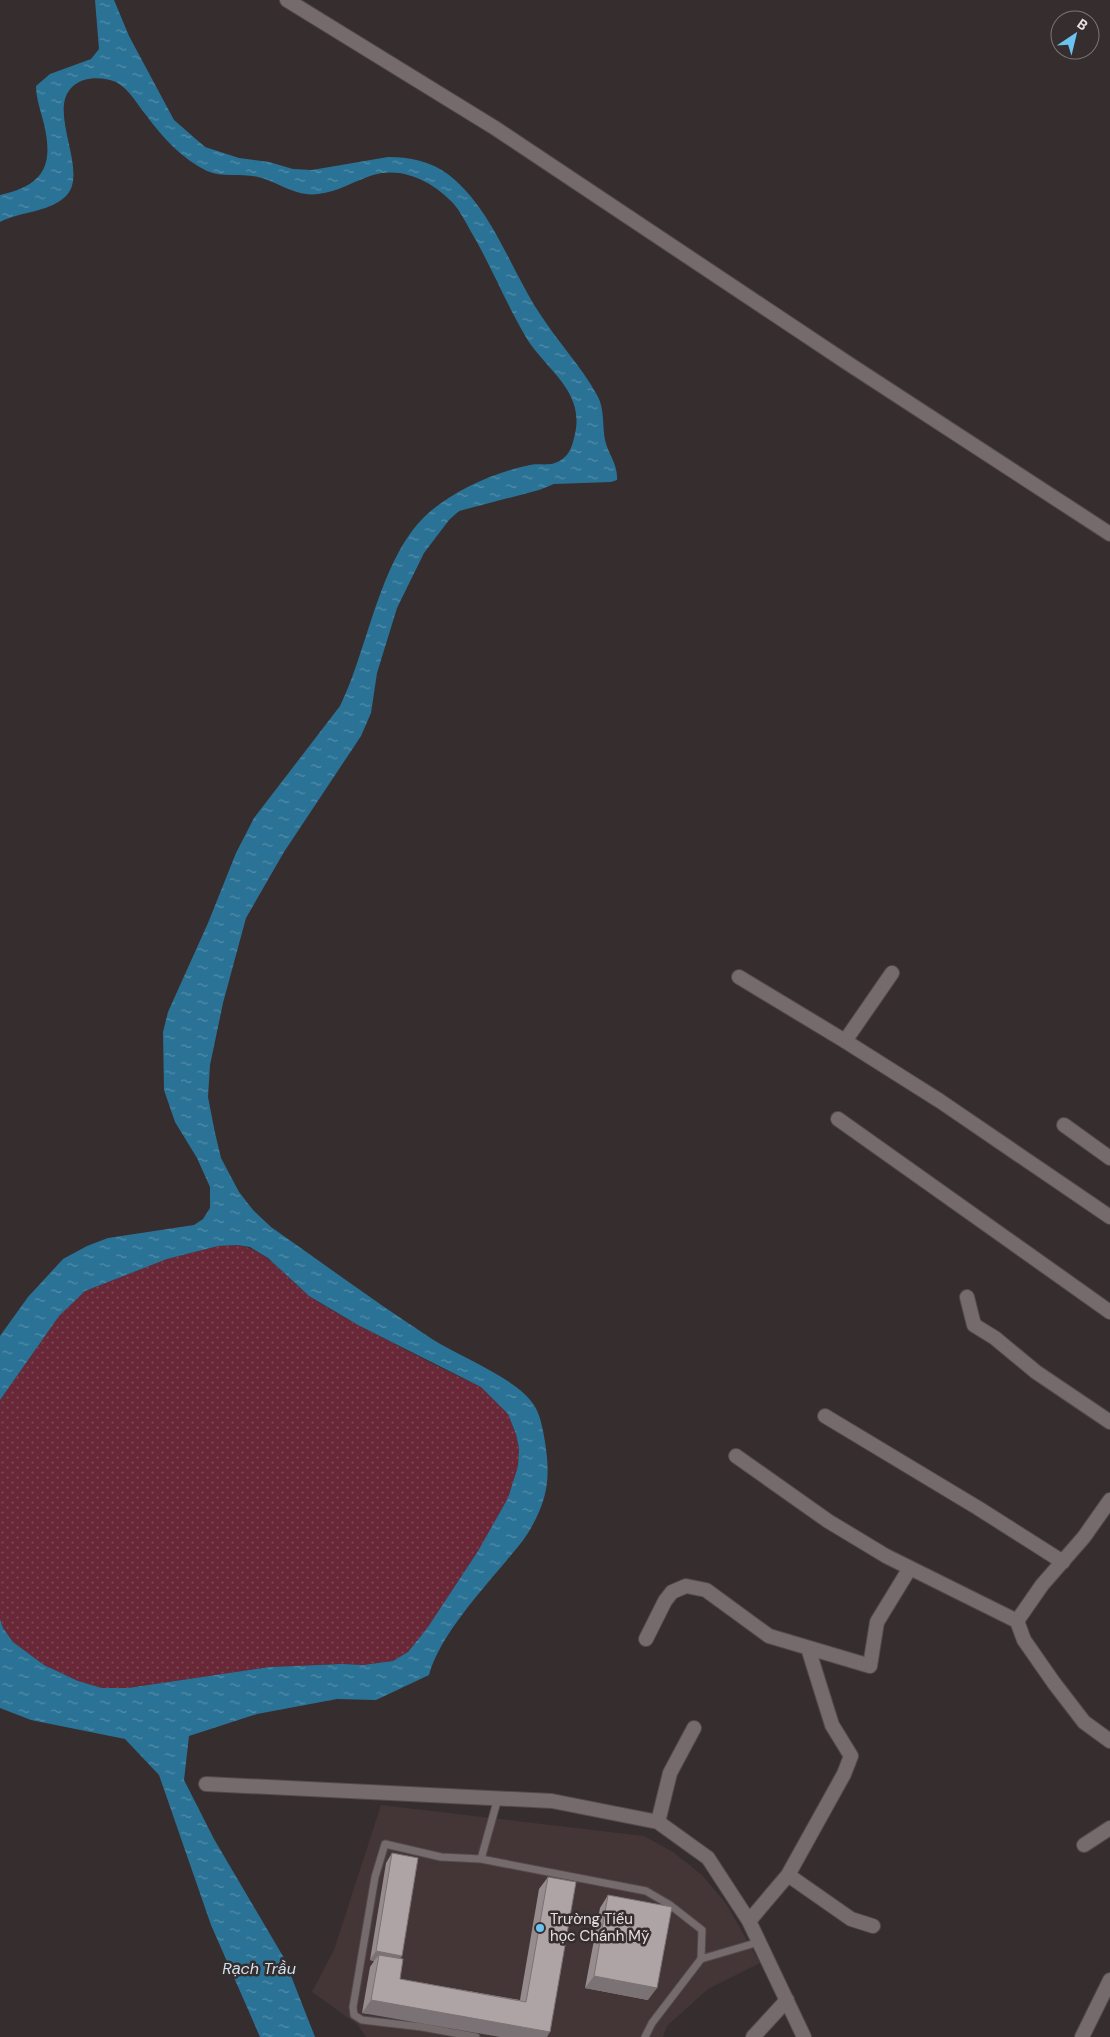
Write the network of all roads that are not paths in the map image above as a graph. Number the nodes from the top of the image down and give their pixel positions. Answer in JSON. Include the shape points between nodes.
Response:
{"nodes":[{"id":1,"x":287,"y":0,"type":"edge"},
{"id":2,"x":1110,"y":534,"type":"edge"},
{"id":3,"x":892,"y":973,"type":"dead end"},
{"id":4,"x":739,"y":977,"type":"dead end"},
{"id":5,"x":845,"y":1041,"type":"junction"},
{"id":6,"x":838,"y":1119,"type":"dead end"},
{"id":7,"x":1064,"y":1126,"type":"dead end"},
{"id":8,"x":1110,"y":1158,"type":"edge"},
{"id":9,"x":1110,"y":1217,"type":"edge"},
{"id":10,"x":967,"y":1298,"type":"dead end"},
{"id":11,"x":1110,"y":1312,"type":"edge"},
{"id":12,"x":825,"y":1416,"type":"dead end"},
{"id":13,"x":1110,"y":1422,"type":"edge"},
{"id":14,"x":736,"y":1456,"type":"dead end"},
{"id":15,"x":1110,"y":1500,"type":"edge"},
{"id":16,"x":1063,"y":1562,"type":"junction"},
{"id":17,"x":910,"y":1568,"type":"junction"},
{"id":18,"x":1017,"y":1621,"type":"junction"},
{"id":19,"x":646,"y":1639,"type":"dead end"},
{"id":20,"x":808,"y":1648,"type":"junction"},
{"id":21,"x":694,"y":1728,"type":"dead end"},
{"id":22,"x":1110,"y":1741,"type":"edge"},
{"id":23,"x":206,"y":1784,"type":"dead end"},
{"id":24,"x":498,"y":1798,"type":"junction"},
{"id":25,"x":658,"y":1822,"type":"junction"},
{"id":26,"x":1110,"y":1828,"type":"edge"},
{"id":27,"x":1084,"y":1845,"type":"dead end"},
{"id":28,"x":481,"y":1859,"type":"junction"},
{"id":29,"x":788,"y":1875,"type":"junction"},
{"id":30,"x":575,"y":1878,"type":"junction"},
{"id":31,"x":573,"y":1887,"type":"edge"},
{"id":32,"x":749,"y":1921,"type":"junction"},
{"id":33,"x":873,"y":1926,"type":"dead end"},
{"id":34,"x":759,"y":1942,"type":"junction"},
{"id":35,"x":701,"y":1959,"type":"junction"},
{"id":36,"x":1110,"y":1980,"type":"edge"},
{"id":37,"x":787,"y":2000,"type":"junction"},
{"id":38,"x":476,"y":2037,"type":"edge"},
{"id":39,"x":645,"y":2037,"type":"edge"},
{"id":40,"x":752,"y":2037,"type":"edge"},
{"id":41,"x":804,"y":2037,"type":"edge"},
{"id":42,"x":1082,"y":2037,"type":"edge"}],
"edges":[{"from":1,"to":2,"type":"street","via":[[495,128]]},
{"from":3,"to":5,"type":"street"},
{"from":4,"to":5,"type":"street"},
{"from":5,"to":9,"type":"street","via":[[940,1101]]},
{"from":6,"to":11,"type":"street"},
{"from":7,"to":8,"type":"street"},
{"from":10,"to":13,"type":"street","via":[[974,1324],[1036,1372]]},
{"from":12,"to":16,"type":"street"},
{"from":14,"to":17,"type":"street","via":[[828,1521]]},
{"from":15,"to":16,"type":"street"},
{"from":16,"to":18,"type":"street"},
{"from":17,"to":18,"type":"street"},
{"from":17,"to":20,"type":"street","via":[[877,1622],[870,1666]]},
{"from":18,"to":22,"type":"street","via":[[1024,1640],[1084,1722]]},
{"from":19,"to":20,"type":"street","via":[[672,1592],[686,1586],[706,1590],[769,1636]]},
{"from":20,"to":29,"type":"street","via":[[832,1725],[852,1756]]},
{"from":21,"to":25,"type":"street","via":[[670,1773]]},
{"from":23,"to":24,"type":"street"},
{"from":24,"to":25,"type":"street","via":[[552,1801]]},
{"from":24,"to":28,"type":"lane"},
{"from":25,"to":32,"type":"street","via":[[708,1858]]},
{"from":26,"to":27,"type":"street"},
{"from":28,"to":30,"type":"lane"},
{"from":28,"to":38,"type":"lane","via":[[441,1856],[385,1844],[372,1894],[352,2007],[354,2015],[362,2020]]},
{"from":29,"to":32,"type":"street"},
{"from":29,"to":33,"type":"street","via":[[851,1919]]},
{"from":30,"to":31,"type":"lane"},
{"from":30,"to":35,"type":"lane","via":[[646,1891],[670,1905],[702,1930]]},
{"from":32,"to":34,"type":"street"},
{"from":34,"to":35,"type":"lane"},
{"from":34,"to":37,"type":"street"},
{"from":35,"to":39,"type":"lane"},
{"from":36,"to":42,"type":"street"},
{"from":37,"to":40,"type":"street"},
{"from":37,"to":41,"type":"street"}]}
